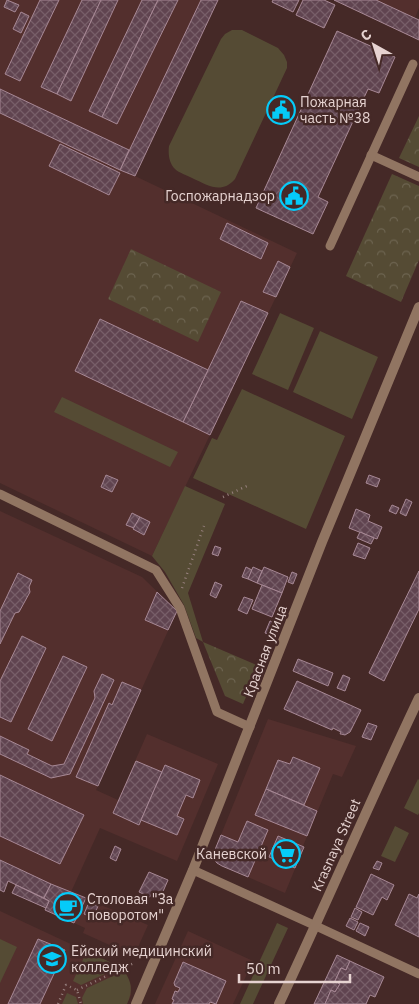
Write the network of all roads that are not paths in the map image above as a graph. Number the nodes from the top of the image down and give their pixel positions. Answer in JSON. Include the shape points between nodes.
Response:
{"nodes":[{"id":1,"x":413,"y":64,"type":"dead end"},
{"id":2,"x":371,"y":155,"type":"junction"},
{"id":3,"x":419,"y":177,"type":"edge"},
{"id":4,"x":330,"y":246,"type":"dead end"},
{"id":5,"x":419,"y":307,"type":"edge"},
{"id":6,"x":0,"y":494,"type":"edge"},
{"id":7,"x":419,"y":698,"type":"edge"},
{"id":8,"x":250,"y":727,"type":"junction"},
{"id":9,"x":193,"y":870,"type":"junction"},
{"id":10,"x":316,"y":926,"type":"junction"},
{"id":11,"x":419,"y":974,"type":"edge"},
{"id":12,"x":136,"y":1004,"type":"edge"},
{"id":13,"x":279,"y":1004,"type":"edge"}],
"edges":[{"from":1,"to":2,"type":"lane"},
{"from":2,"to":3,"type":"lane"},
{"from":2,"to":4,"type":"lane"},
{"from":5,"to":8,"type":"street","name":"Красная улица"},
{"from":6,"to":8,"type":"lane","via":[[156,570],[180,608],[217,712]]},
{"from":7,"to":10,"type":"street","name":"Krasnaya Street"},
{"from":8,"to":9,"type":"street","name":"Красная улица"},
{"from":9,"to":10,"type":"lane"},
{"from":9,"to":12,"type":"street","name":"Красная улица"},
{"from":10,"to":11,"type":"lane"},
{"from":10,"to":13,"type":"street","name":"Krasnaya Street"}]}
